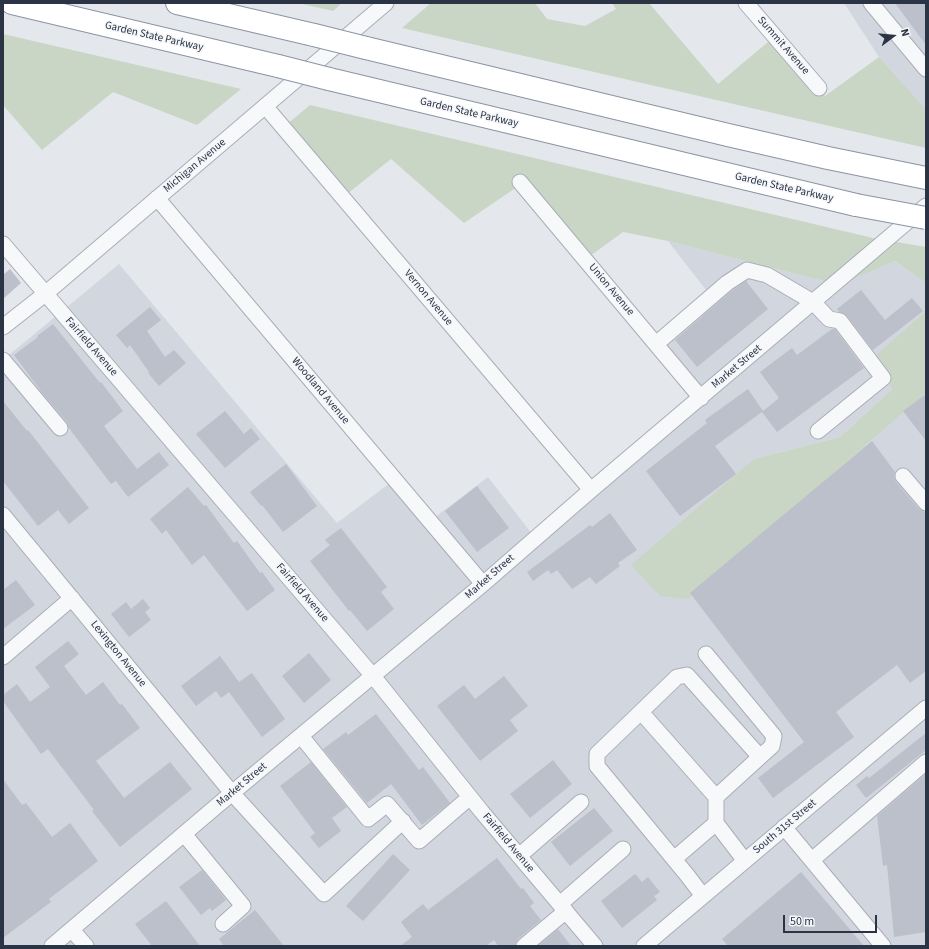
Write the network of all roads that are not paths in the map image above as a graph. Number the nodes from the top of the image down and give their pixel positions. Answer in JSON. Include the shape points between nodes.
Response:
{"nodes":[{"id":1,"x":12,"y":3,"type":"edge"},
{"id":2,"x":177,"y":3,"type":"edge"},
{"id":3,"x":386,"y":3,"type":"edge"},
{"id":4,"x":746,"y":3,"type":"edge"},
{"id":5,"x":871,"y":3,"type":"edge"},
{"id":6,"x":926,"y":69,"type":"edge"},
{"id":7,"x":819,"y":88,"type":"dead end"},
{"id":8,"x":265,"y":106,"type":"junction"},
{"id":9,"x":926,"y":178,"type":"edge"},
{"id":10,"x":520,"y":182,"type":"dead end"},
{"id":11,"x":157,"y":198,"type":"junction"},
{"id":12,"x":926,"y":206,"type":"edge"},
{"id":13,"x":926,"y":218,"type":"edge"},
{"id":14,"x":3,"y":244,"type":"edge"},
{"id":15,"x":45,"y":294,"type":"junction"},
{"id":16,"x":813,"y":302,"type":"junction"},
{"id":17,"x":3,"y":327,"type":"edge"},
{"id":18,"x":656,"y":344,"type":"junction"},
{"id":19,"x":3,"y":360,"type":"edge"},
{"id":20,"x":701,"y":398,"type":"junction"},
{"id":21,"x":60,"y":428,"type":"dead end"},
{"id":22,"x":818,"y":431,"type":"dead end"},
{"id":23,"x":903,"y":476,"type":"dead end"},
{"id":24,"x":592,"y":490,"type":"junction"},
{"id":25,"x":926,"y":503,"type":"edge"},
{"id":26,"x":3,"y":515,"type":"edge"},
{"id":27,"x":483,"y":584,"type":"junction"},
{"id":28,"x":72,"y":598,"type":"junction"},
{"id":29,"x":706,"y":654,"type":"dead end"},
{"id":30,"x":3,"y":657,"type":"edge"},
{"id":31,"x":373,"y":676,"type":"junction"},
{"id":32,"x":926,"y":708,"type":"edge"},
{"id":33,"x":641,"y":712,"type":"junction"},
{"id":34,"x":301,"y":736,"type":"junction"},
{"id":35,"x":760,"y":757,"type":"junction"},
{"id":36,"x":926,"y":762,"type":"edge"},
{"id":37,"x":232,"y":793,"type":"junction"},
{"id":38,"x":470,"y":797,"type":"junction"},
{"id":39,"x":716,"y":797,"type":"junction"},
{"id":40,"x":582,"y":802,"type":"dead end"},
{"id":41,"x":403,"y":821,"type":"junction"},
{"id":42,"x":716,"y":823,"type":"junction"},
{"id":43,"x":784,"y":827,"type":"junction"},
{"id":44,"x":184,"y":834,"type":"junction"},
{"id":45,"x":623,"y":849,"type":"dead end"},
{"id":46,"x":519,"y":856,"type":"junction"},
{"id":47,"x":674,"y":859,"type":"junction"},
{"id":48,"x":812,"y":860,"type":"junction"},
{"id":49,"x":745,"y":861,"type":"junction"},
{"id":50,"x":703,"y":896,"type":"junction"},
{"id":51,"x":563,"y":907,"type":"junction"},
{"id":52,"x":223,"y":924,"type":"dead end"},
{"id":53,"x":72,"y":930,"type":"junction"},
{"id":54,"x":52,"y":946,"type":"edge"},
{"id":55,"x":86,"y":946,"type":"edge"},
{"id":56,"x":524,"y":946,"type":"edge"},
{"id":57,"x":595,"y":946,"type":"edge"},
{"id":58,"x":644,"y":946,"type":"edge"},
{"id":59,"x":883,"y":946,"type":"edge"}],
"edges":[{"from":1,"to":13,"type":"highway","name":"Garden State Parkway","bridge":true,"via":[[856,205]]},
{"from":2,"to":9,"type":"highway","bridge":true,"via":[[735,136]]},
{"from":3,"to":8,"type":"street","name":"Michigan Avenue"},
{"from":4,"to":7,"type":"street","name":"Summit Avenue"},
{"from":5,"to":6,"type":"street"},
{"from":8,"to":11,"type":"street","name":"Michigan Avenue"},
{"from":8,"to":24,"type":"street","name":"Vernon Avenue"},
{"from":10,"to":18,"type":"street","name":"Union Avenue"},
{"from":11,"to":15,"type":"street","name":"Michigan Avenue"},
{"from":11,"to":27,"type":"street","name":"Woodland Avenue"},
{"from":12,"to":16,"type":"street","name":"Market Street"},
{"from":14,"to":15,"type":"street","name":"Fairfield Avenue"},
{"from":15,"to":17,"type":"street","name":"Michigan Avenue"},
{"from":15,"to":31,"type":"street","name":"Fairfield Avenue"},
{"from":16,"to":18,"type":"street","via":[[767,275],[747,270],[727,283]]},
{"from":16,"to":20,"type":"street","name":"Market Street"},
{"from":16,"to":22,"type":"street","via":[[829,319],[840,322],[883,378]]},
{"from":18,"to":20,"type":"street","name":"Union Avenue"},
{"from":19,"to":21,"type":"street"},
{"from":20,"to":24,"type":"street","name":"Market Street"},
{"from":23,"to":25,"type":"street"},
{"from":24,"to":27,"type":"street","name":"Market Street"},
{"from":26,"to":28,"type":"street","name":"Lexington Avenue"},
{"from":27,"to":31,"type":"street","name":"Market Street"},
{"from":28,"to":30,"type":"street"},
{"from":28,"to":37,"type":"street","name":"Lexington Avenue"},
{"from":29,"to":35,"type":"street","via":[[774,736],[772,746]]},
{"from":31,"to":34,"type":"street","name":"Market Street"},
{"from":31,"to":38,"type":"street","name":"Fairfield Avenue"},
{"from":32,"to":43,"type":"street","name":"South 31st Street"},
{"from":33,"to":35,"type":"street","via":[[677,677],[687,674]]},
{"from":33,"to":39,"type":"street"},
{"from":33,"to":47,"type":"street","via":[[597,754],[597,766]]},
{"from":34,"to":37,"type":"street","name":"Market Street"},
{"from":34,"to":41,"type":"street","via":[[368,819],[388,804]]},
{"from":35,"to":39,"type":"street"},
{"from":36,"to":48,"type":"street"},
{"from":37,"to":41,"type":"street","name":"Lexington Avenue","via":[[324,894]]},
{"from":37,"to":44,"type":"street","name":"Market Street"},
{"from":38,"to":41,"type":"street","via":[[419,841]]},
{"from":38,"to":46,"type":"street","name":"Fairfield Avenue"},
{"from":39,"to":42,"type":"street"},
{"from":40,"to":46,"type":"street"},
{"from":42,"to":47,"type":"street"},
{"from":42,"to":49,"type":"street"},
{"from":43,"to":48,"type":"street"},
{"from":43,"to":49,"type":"street","name":"South 31st Street"},
{"from":44,"to":52,"type":"street","via":[[243,906]]},
{"from":44,"to":53,"type":"street","name":"Market Street"},
{"from":45,"to":51,"type":"street"},
{"from":46,"to":51,"type":"street","name":"Fairfield Avenue"},
{"from":47,"to":50,"type":"street"},
{"from":48,"to":59,"type":"street"},
{"from":49,"to":50,"type":"street","name":"South 31st Street"},
{"from":50,"to":58,"type":"street","name":"South 31st Street"},
{"from":51,"to":56,"type":"street"},
{"from":51,"to":57,"type":"street","name":"Fairfield Avenue"},
{"from":53,"to":54,"type":"street","name":"Market Street"},
{"from":53,"to":55,"type":"street"}]}
